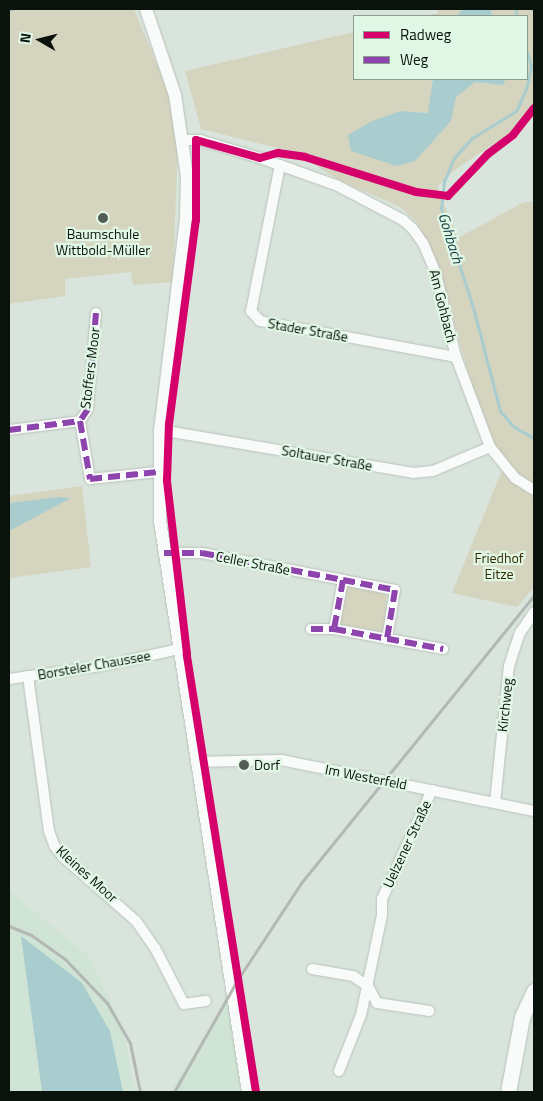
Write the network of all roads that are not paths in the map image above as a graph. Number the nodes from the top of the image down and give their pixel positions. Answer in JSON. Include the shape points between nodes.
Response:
{"nodes":[{"id":1,"x":146,"y":9,"type":"edge"},
{"id":2,"x":184,"y":140,"type":"junction"},
{"id":3,"x":280,"y":165,"type":"junction"},
{"id":4,"x":96,"y":313,"type":"dead end"},
{"id":5,"x":456,"y":357,"type":"junction"},
{"id":6,"x":80,"y":421,"type":"junction"},
{"id":7,"x":9,"y":430,"type":"edge"},
{"id":8,"x":160,"y":430,"type":"junction"},
{"id":9,"x":490,"y":447,"type":"junction"},
{"id":10,"x":158,"y":472,"type":"junction"},
{"id":11,"x":534,"y":490,"type":"edge"},
{"id":12,"x":164,"y":553,"type":"junction"},
{"id":13,"x":342,"y":580,"type":"junction"},
{"id":14,"x":534,"y":612,"type":"edge"},
{"id":15,"x":530,"y":625,"type":"edge"},
{"id":16,"x":311,"y":629,"type":"dead end"},
{"id":17,"x":334,"y":630,"type":"junction"},
{"id":18,"x":387,"y":639,"type":"junction"},
{"id":19,"x":179,"y":649,"type":"junction"},
{"id":20,"x":443,"y":649,"type":"dead end"},
{"id":21,"x":28,"y":676,"type":"junction"},
{"id":22,"x":9,"y":679,"type":"edge"},
{"id":23,"x":196,"y":762,"type":"junction"},
{"id":24,"x":432,"y":790,"type":"junction"},
{"id":25,"x":495,"y":803,"type":"junction"},
{"id":26,"x":534,"y":811,"type":"edge"},
{"id":27,"x":312,"y":968,"type":"dead end"},
{"id":28,"x":368,"y":986,"type":"junction"},
{"id":29,"x":534,"y":991,"type":"edge"},
{"id":30,"x":206,"y":1000,"type":"dead end"},
{"id":31,"x":429,"y":1011,"type":"dead end"},
{"id":32,"x":339,"y":1071,"type":"dead end"},
{"id":33,"x":248,"y":1092,"type":"edge"},
{"id":34,"x":508,"y":1092,"type":"edge"}],
"edges":[{"from":1,"to":2,"type":"street","via":[[168,69]]},
{"from":2,"to":3,"type":"street","name":"Am Gohbach","via":[[200,140]]},
{"from":2,"to":8,"type":"street","via":[[186,218]]},
{"from":3,"to":5,"type":"street","name":"Am Gohbach","via":[[336,185],[394,214],[412,228],[423,243],[436,274]]},
{"from":3,"to":5,"type":"street","name":"Stader Straße","via":[[251,311],[260,321]]},
{"from":4,"to":6,"type":"street","name":"Stoffers Moor","via":[[88,409]]},
{"from":5,"to":9,"type":"street","name":"Am Gohbach"},
{"from":6,"to":7,"type":"street","name":"Stoffers Moor"},
{"from":6,"to":10,"type":"street","name":"Stoffers Moor","via":[[90,479]]},
{"from":8,"to":9,"type":"street","name":"Soltauer Straße","via":[[412,473],[433,471]]},
{"from":8,"to":10,"type":"street"},
{"from":9,"to":11,"type":"street","name":"Am Gohbach","via":[[515,478]]},
{"from":10,"to":12,"type":"street"},
{"from":12,"to":13,"type":"street","name":"Celler Straße","via":[[202,553]]},
{"from":12,"to":19,"type":"street"},
{"from":13,"to":17,"type":"street"},
{"from":13,"to":18,"type":"street","name":"Celler Straße","via":[[395,590]]},
{"from":14,"to":15,"type":"street","name":"Kirchweg"},
{"from":15,"to":25,"type":"street","name":"Kirchweg","via":[[514,645],[509,666]]},
{"from":16,"to":17,"type":"street"},
{"from":17,"to":18,"type":"street"},
{"from":18,"to":20,"type":"street"},
{"from":19,"to":21,"type":"street","name":"Borsteler Chaussee","via":[[102,666]]},
{"from":19,"to":23,"type":"street"},
{"from":21,"to":22,"type":"street","name":"Borsteler Chaussee"},
{"from":21,"to":30,"type":"street","name":"Kleines Moor","via":[[49,831],[54,844],[63,857],[136,921],[155,948],[184,1004]]},
{"from":23,"to":24,"type":"street","name":"Im Westerfeld","via":[[281,760]]},
{"from":23,"to":33,"type":"street"},
{"from":24,"to":25,"type":"street","name":"Im Westerfeld"},
{"from":24,"to":28,"type":"street","name":"Uelzener Straße","via":[[382,899],[382,915]]},
{"from":25,"to":26,"type":"street","name":"Im Westerfeld"},
{"from":27,"to":28,"type":"street","via":[[353,976]]},
{"from":28,"to":31,"type":"street","via":[[377,1003]]},
{"from":28,"to":32,"type":"street","name":"Uelzener Straße","via":[[361,1015]]},
{"from":29,"to":34,"type":"main road","via":[[522,1017]]}]}
